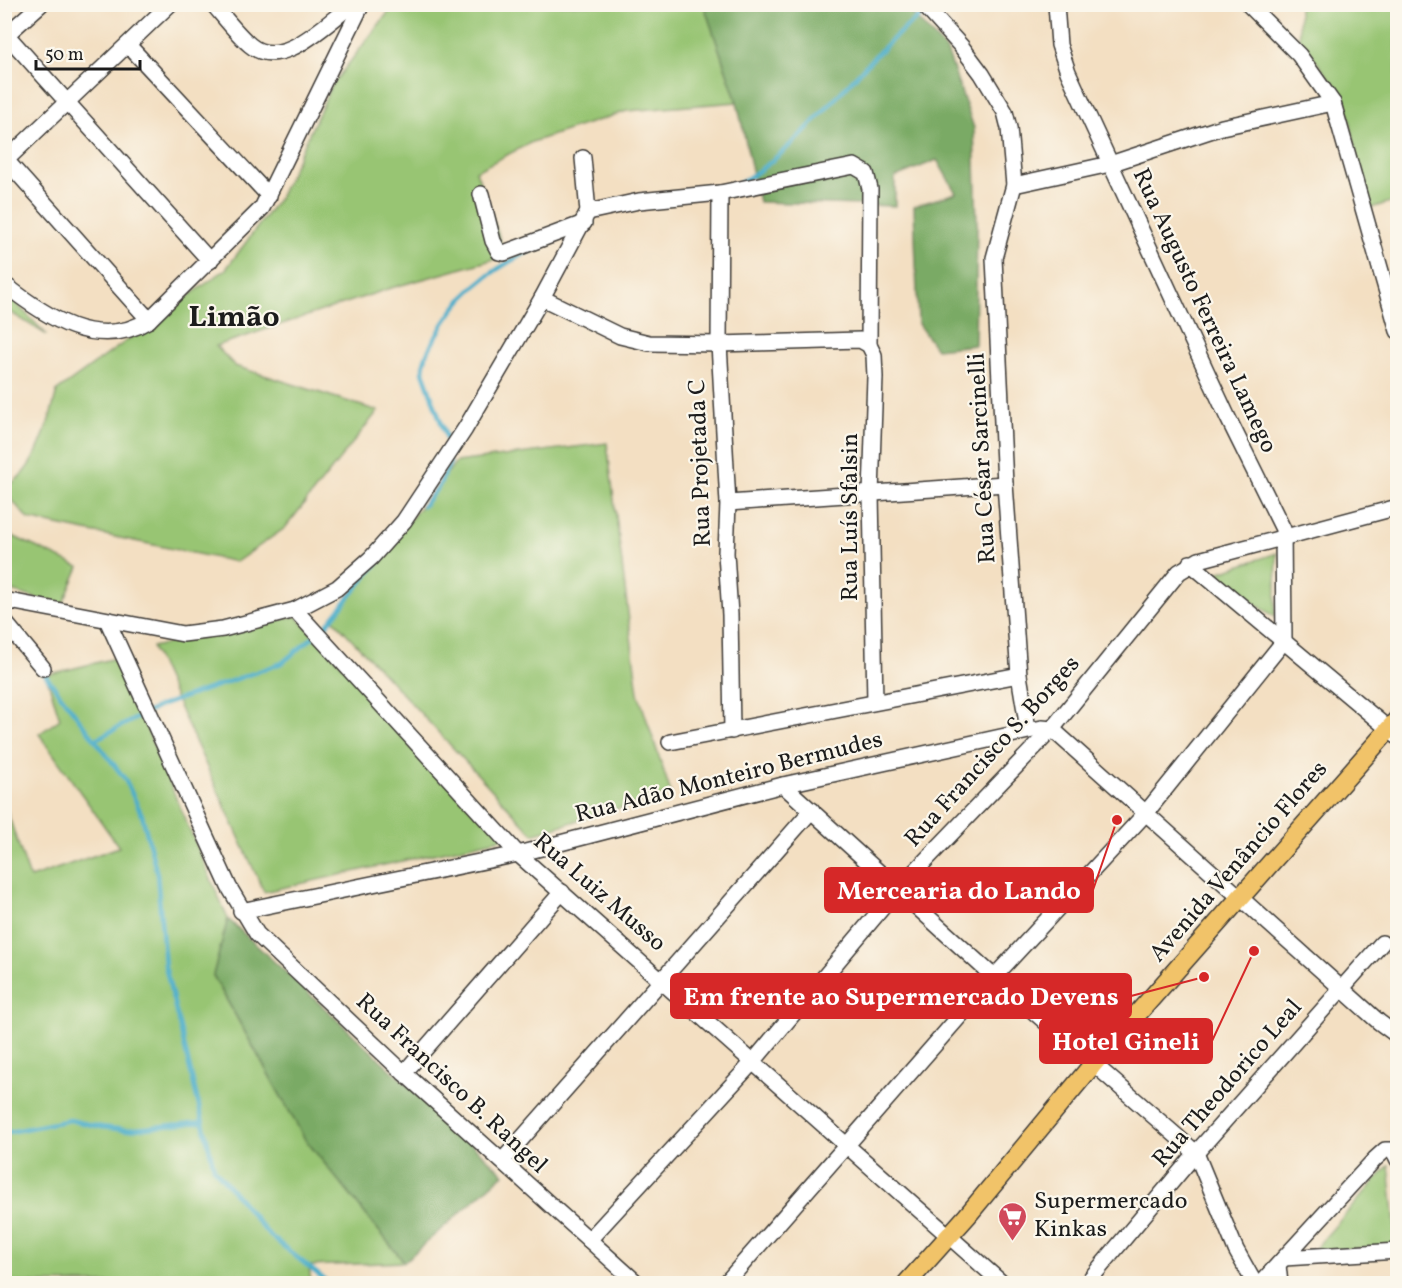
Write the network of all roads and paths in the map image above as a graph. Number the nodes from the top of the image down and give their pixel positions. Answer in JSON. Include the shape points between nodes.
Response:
{"nodes":[{"id":1,"x":41,"y":4,"type":"edge"},
{"id":2,"x":170,"y":4,"type":"edge"},
{"id":3,"x":353,"y":4,"type":"edge"},
{"id":4,"x":362,"y":4,"type":"edge"},
{"id":5,"x":923,"y":4,"type":"edge"},
{"id":6,"x":1056,"y":4,"type":"edge"},
{"id":7,"x":1248,"y":4,"type":"edge"},
{"id":8,"x":216,"y":6,"type":"edge"},
{"id":9,"x":6,"y":35,"type":"edge"},
{"id":10,"x":129,"y":46,"type":"junction"},
{"id":11,"x":67,"y":101,"type":"junction"},
{"id":12,"x":1332,"y":103,"type":"junction"},
{"id":13,"x":583,"y":158,"type":"dead end"},
{"id":14,"x":5,"y":161,"type":"edge"},
{"id":15,"x":1110,"y":164,"type":"junction"},
{"id":16,"x":1014,"y":185,"type":"junction"},
{"id":17,"x":720,"y":193,"type":"junction"},
{"id":18,"x":481,"y":195,"type":"dead end"},
{"id":19,"x":269,"y":196,"type":"junction"},
{"id":20,"x":586,"y":218,"type":"junction"},
{"id":21,"x":210,"y":261,"type":"junction"},
{"id":22,"x":4,"y":284,"type":"edge"},
{"id":23,"x":542,"y":298,"type":"junction"},
{"id":24,"x":149,"y":320,"type":"junction"},
{"id":25,"x":1398,"y":331,"type":"edge"},
{"id":26,"x":864,"y":342,"type":"junction"},
{"id":27,"x":719,"y":344,"type":"junction"},
{"id":28,"x":1005,"y":484,"type":"junction"},
{"id":29,"x":872,"y":494,"type":"junction"},
{"id":30,"x":728,"y":503,"type":"junction"},
{"id":31,"x":1398,"y":507,"type":"edge"},
{"id":32,"x":1285,"y":537,"type":"junction"},
{"id":33,"x":1190,"y":563,"type":"junction"},
{"id":34,"x":4,"y":600,"type":"edge"},
{"id":35,"x":295,"y":610,"type":"junction"},
{"id":36,"x":4,"y":621,"type":"edge"},
{"id":37,"x":108,"y":622,"type":"junction"},
{"id":38,"x":1284,"y":641,"type":"junction"},
{"id":39,"x":43,"y":668,"type":"dead end"},
{"id":40,"x":1019,"y":675,"type":"junction"},
{"id":41,"x":875,"y":702,"type":"junction"},
{"id":42,"x":1395,"y":728,"type":"edge"},
{"id":43,"x":1028,"y":729,"type":"junction"},
{"id":44,"x":1052,"y":729,"type":"junction"},
{"id":45,"x":732,"y":731,"type":"junction"},
{"id":46,"x":670,"y":742,"type":"dead end"},
{"id":47,"x":783,"y":784,"type":"junction"},
{"id":48,"x":812,"y":810,"type":"junction"},
{"id":49,"x":1145,"y":813,"type":"junction"},
{"id":50,"x":518,"y":854,"type":"junction"},
{"id":51,"x":898,"y":889,"type":"junction"},
{"id":52,"x":562,"y":892,"type":"junction"},
{"id":53,"x":1240,"y":897,"type":"junction"},
{"id":54,"x":241,"y":911,"type":"junction"},
{"id":55,"x":1382,"y":943,"type":"dead end"},
{"id":56,"x":994,"y":977,"type":"junction"},
{"id":57,"x":661,"y":978,"type":"junction"},
{"id":58,"x":1343,"y":988,"type":"junction"},
{"id":59,"x":1398,"y":1036,"type":"edge"},
{"id":60,"x":752,"y":1063,"type":"junction"},
{"id":61,"x":1094,"y":1063,"type":"junction"},
{"id":62,"x":404,"y":1073,"type":"junction"},
{"id":63,"x":847,"y":1146,"type":"junction"},
{"id":64,"x":1196,"y":1153,"type":"junction"},
{"id":65,"x":1397,"y":1159,"type":"edge"},
{"id":66,"x":501,"y":1161,"type":"junction"},
{"id":67,"x":949,"y":1236,"type":"junction"},
{"id":68,"x":589,"y":1240,"type":"junction"},
{"id":69,"x":1398,"y":1251,"type":"edge"},
{"id":70,"x":1281,"y":1262,"type":"junction"},
{"id":71,"x":638,"y":1284,"type":"edge"},
{"id":72,"x":725,"y":1284,"type":"edge"},
{"id":73,"x":906,"y":1284,"type":"edge"},
{"id":74,"x":1004,"y":1284,"type":"edge"},
{"id":75,"x":1086,"y":1284,"type":"edge"},
{"id":76,"x":1255,"y":1284,"type":"edge"},
{"id":77,"x":1260,"y":1284,"type":"edge"},
{"id":78,"x":1280,"y":1284,"type":"edge"}],
"edges":[{"from":1,"to":9,"type":"street"},
{"from":2,"to":10,"type":"street"},
{"from":3,"to":8,"type":"street","via":[[292,49],[269,54],[251,46]]},
{"from":4,"to":19,"type":"street"},
{"from":5,"to":16,"type":"street","name":"Rua César Sarcinelli","via":[[962,46],[1005,112]]},
{"from":6,"to":15,"type":"street","name":"Rua Augusto Ferreira Lamego","via":[[1059,45]]},
{"from":7,"to":12,"type":"street","via":[[1299,55]]},
{"from":9,"to":11,"type":"street"},
{"from":10,"to":11,"type":"street"},
{"from":10,"to":19,"type":"street"},
{"from":11,"to":14,"type":"street"},
{"from":11,"to":21,"type":"street"},
{"from":12,"to":15,"type":"street","via":[[1222,127]]},
{"from":12,"to":25,"type":"street"},
{"from":13,"to":20,"type":"street"},
{"from":14,"to":24,"type":"street"},
{"from":15,"to":16,"type":"street"},
{"from":15,"to":32,"type":"street","name":"Rua Augusto Ferreira Lamego"},
{"from":16,"to":28,"type":"street","name":"Rua César Sarcinelli","via":[[994,258]]},
{"from":17,"to":20,"type":"street","via":[[639,201]]},
{"from":17,"to":26,"type":"street","name":"Rua Luís Sfalsin","via":[[854,166],[866,173],[870,189]]},
{"from":17,"to":27,"type":"street","name":"Rua Projetada C"},
{"from":18,"to":20,"type":"street","via":[[496,249],[504,253]]},
{"from":19,"to":21,"type":"street","via":[[253,219]]},
{"from":20,"to":23,"type":"street"},
{"from":21,"to":24,"type":"street"},
{"from":22,"to":24,"type":"street","via":[[49,316],[79,330],[127,330]]},
{"from":23,"to":27,"type":"street","via":[[634,340]]},
{"from":23,"to":35,"type":"street","via":[[465,429],[404,521],[337,588]]},
{"from":26,"to":27,"type":"street"},
{"from":26,"to":29,"type":"street","name":"Rua Luís Sfalsin","via":[[874,355]]},
{"from":27,"to":30,"type":"street","name":"Rua Projetada C"},
{"from":28,"to":29,"type":"street"},
{"from":28,"to":40,"type":"street","name":"Rua César Sarcinelli"},
{"from":29,"to":30,"type":"street"},
{"from":29,"to":41,"type":"street","name":"Rua Luís Sfalsin"},
{"from":30,"to":45,"type":"street","name":"Rua Projetada C"},
{"from":31,"to":32,"type":"street"},
{"from":32,"to":33,"type":"street"},
{"from":32,"to":38,"type":"street","name":"Rua Augusto Ferreira Lamego"},
{"from":33,"to":38,"type":"street"},
{"from":33,"to":44,"type":"street","name":"Rua Francisco S. Borges"},
{"from":34,"to":37,"type":"street"},
{"from":35,"to":37,"type":"street","via":[[223,629],[183,634]]},
{"from":35,"to":50,"type":"street","name":"Rua Luiz Musso"},
{"from":36,"to":39,"type":"street"},
{"from":37,"to":54,"type":"street","name":"Rua Francisco B. Rangel"},
{"from":38,"to":42,"type":"street"},
{"from":38,"to":49,"type":"street"},
{"from":40,"to":41,"type":"street","name":"Rua Adão Monteiro Bermudes"},
{"from":40,"to":43,"type":"street","name":"Rua César Sarcinelli"},
{"from":41,"to":45,"type":"street","name":"Rua Adão Monteiro Bermudes"},
{"from":42,"to":53,"type":"main road","name":"Avenida Venâncio Flores"},
{"from":43,"to":44,"type":"street","name":"Rua Adão Monteiro Bermudes"},
{"from":43,"to":47,"type":"street","name":"Rua Adão Monteiro Bermudes"},
{"from":44,"to":49,"type":"street"},
{"from":44,"to":51,"type":"street","name":"Rua Francisco S. Borges"},
{"from":45,"to":46,"type":"street","name":"Rua Adão Monteiro Bermudes"},
{"from":47,"to":48,"type":"street"},
{"from":47,"to":50,"type":"street","name":"Rua Adão Monteiro Bermudes"},
{"from":48,"to":51,"type":"street"},
{"from":48,"to":57,"type":"street"},
{"from":49,"to":53,"type":"street"},
{"from":49,"to":56,"type":"street"},
{"from":50,"to":52,"type":"street","name":"Rua Luiz Musso"},
{"from":50,"to":54,"type":"street","name":"Rua Adão Monteiro Bermudes"},
{"from":51,"to":56,"type":"street"},
{"from":51,"to":60,"type":"street","name":"Rua Francisco S. Borges"},
{"from":52,"to":57,"type":"street","name":"Rua Luiz Musso"},
{"from":52,"to":62,"type":"street"},
{"from":53,"to":58,"type":"street"},
{"from":53,"to":61,"type":"main road","name":"Avenida Venâncio Flores"},
{"from":54,"to":62,"type":"street","name":"Rua Francisco B. Rangel","via":[[256,934]]},
{"from":55,"to":58,"type":"street","name":"Rua Theodorico Leal"},
{"from":56,"to":61,"type":"street"},
{"from":56,"to":63,"type":"street"},
{"from":57,"to":60,"type":"street","name":"Rua Luiz Musso"},
{"from":57,"to":66,"type":"street"},
{"from":58,"to":59,"type":"street"},
{"from":58,"to":64,"type":"street","name":"Rua Theodorico Leal"},
{"from":60,"to":63,"type":"street","name":"Rua Luiz Musso"},
{"from":60,"to":68,"type":"street","name":"Rua Francisco S. Borges"},
{"from":61,"to":64,"type":"street"},
{"from":61,"to":67,"type":"main road","name":"Avenida Venâncio Flores"},
{"from":62,"to":66,"type":"street","name":"Rua Francisco B. Rangel"},
{"from":63,"to":67,"type":"street","name":"Rua Luiz Musso"},
{"from":63,"to":72,"type":"street"},
{"from":64,"to":75,"type":"street","name":"Rua Theodorico Leal"},
{"from":64,"to":76,"type":"street","via":[[1236,1250]]},
{"from":65,"to":70,"type":"street","via":[[1393,1150],[1385,1150]]},
{"from":66,"to":68,"type":"street","name":"Rua Francisco B. Rangel"},
{"from":67,"to":73,"type":"main road","name":"Avenida Venâncio Flores"},
{"from":67,"to":74,"type":"street","name":"Rua Luiz Musso"},
{"from":68,"to":71,"type":"street","name":"Rua Francisco B. Rangel"},
{"from":69,"to":70,"type":"street"},
{"from":70,"to":77,"type":"street"},
{"from":70,"to":78,"type":"street"}]}
